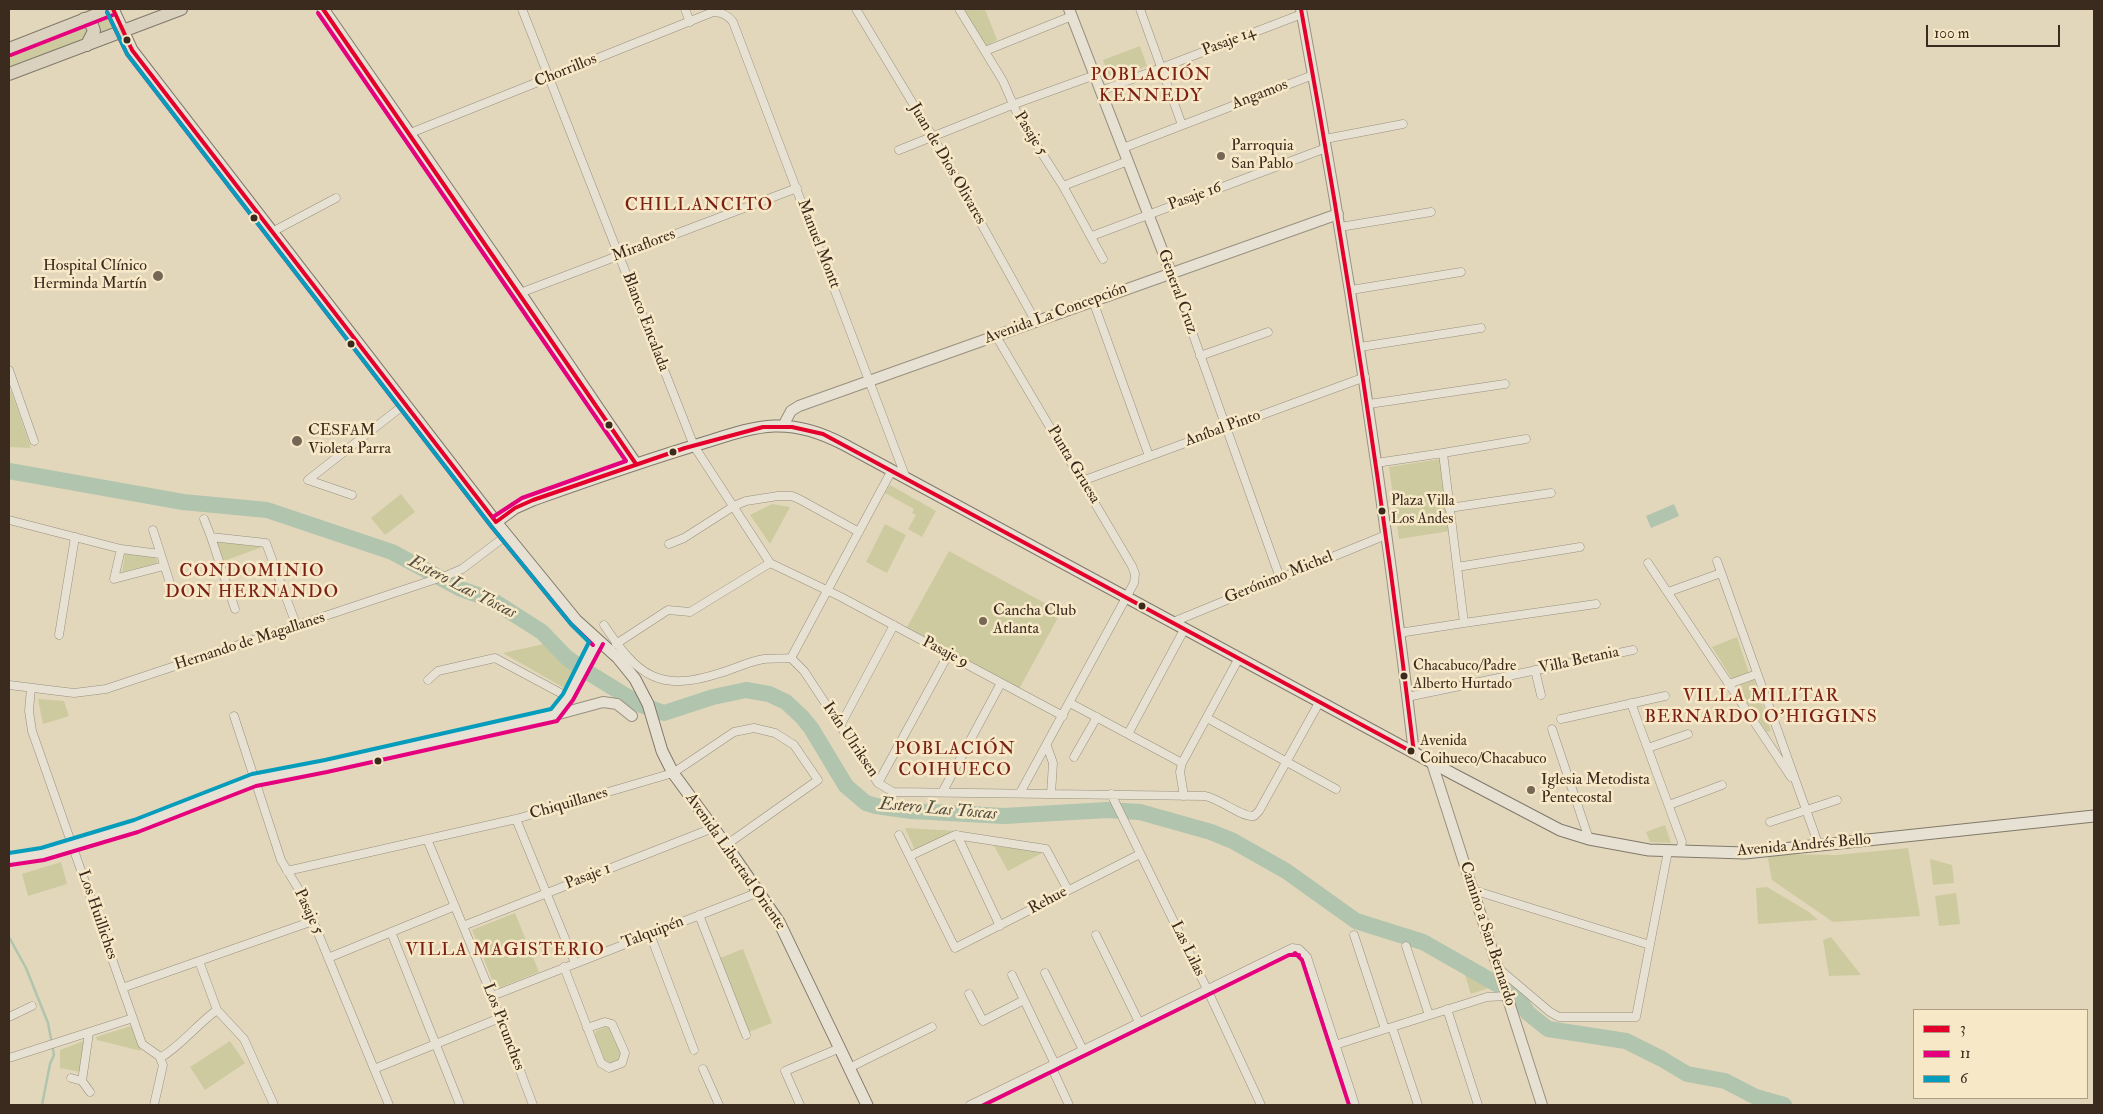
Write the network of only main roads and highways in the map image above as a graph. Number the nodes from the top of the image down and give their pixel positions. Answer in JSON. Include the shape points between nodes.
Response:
{"nodes":[{"id":1,"x":112,"y":9,"type":"edge"},
{"id":2,"x":181,"y":9,"type":"edge"},
{"id":3,"x":323,"y":9,"type":"edge"},
{"id":4,"x":84,"y":19,"type":"junction"},
{"id":5,"x":122,"y":31,"type":"junction"},
{"id":6,"x":86,"y":45,"type":"junction"},
{"id":7,"x":9,"y":48,"type":"edge"},
{"id":8,"x":9,"y":74,"type":"edge"},
{"id":9,"x":636,"y":464,"type":"junction"},
{"id":10,"x":496,"y":522,"type":"junction"},
{"id":11,"x":2094,"y":816,"type":"edge"},
{"id":12,"x":867,"y":1105,"type":"edge"}],
"edges":[{"from":1,"to":4,"type":"main road"},
{"from":1,"to":5,"type":"main road","name":"Avenida Libertad Oriente"},
{"from":2,"to":5,"type":"main road"},
{"from":3,"to":9,"type":"main road"},
{"from":4,"to":6,"type":"main road","via":[[94,31]]},
{"from":4,"to":7,"type":"main road"},
{"from":5,"to":6,"type":"main road"},
{"from":5,"to":10,"type":"main road","name":"Avenida Libertad Oriente","via":[[132,50]]},
{"from":6,"to":8,"type":"main road"},
{"from":9,"to":10,"type":"main road","name":"Avenida Andrés Bello","via":[[524,504]]},
{"from":9,"to":11,"type":"main road","name":"Avenida Andrés Bello","via":[[752,429],[783,426],[823,434],[1540,820],[1589,839],[1634,848],[1745,854]]},
{"from":10,"to":12,"type":"main road","name":"Avenida Libertad Oriente","via":[[576,620],[597,640],[613,648],[635,679],[648,704],[662,751],[673,773],[759,892],[788,939]]}]}
